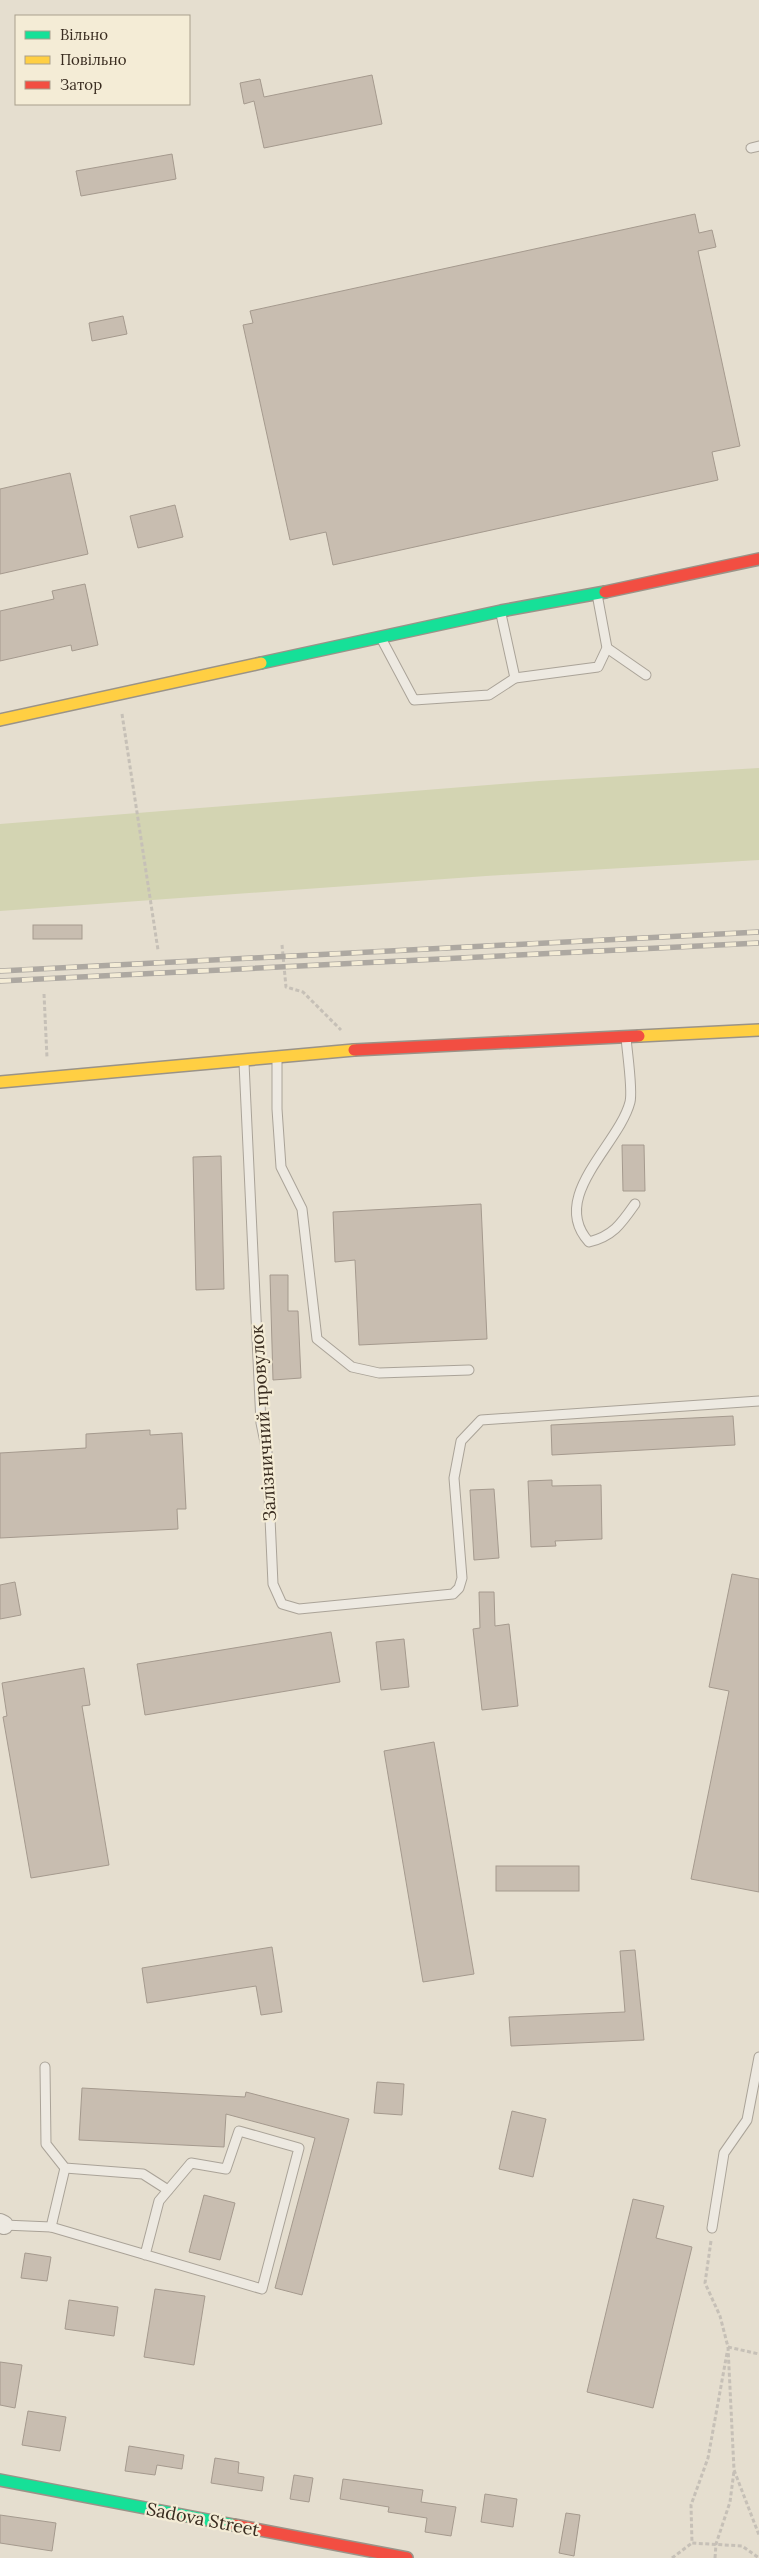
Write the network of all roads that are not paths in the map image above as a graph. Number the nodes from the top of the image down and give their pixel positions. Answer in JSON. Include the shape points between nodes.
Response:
{"nodes":[{"id":1,"x":755,"y":560,"type":"edge"},
{"id":2,"x":759,"y":572,"type":"edge"},
{"id":3,"x":597,"y":594,"type":"junction"},
{"id":4,"x":501,"y":611,"type":"junction"},
{"id":5,"x":381,"y":638,"type":"junction"},
{"id":6,"x":607,"y":648,"type":"junction"},
{"id":7,"x":646,"y":675,"type":"dead end"},
{"id":8,"x":515,"y":678,"type":"junction"},
{"id":9,"x":0,"y":720,"type":"edge"},
{"id":10,"x":759,"y":1030,"type":"edge"},
{"id":11,"x":626,"y":1037,"type":"junction"},
{"id":12,"x":277,"y":1057,"type":"junction"},
{"id":13,"x":244,"y":1060,"type":"junction"},
{"id":14,"x":0,"y":1082,"type":"edge"},
{"id":15,"x":635,"y":1204,"type":"dead end"},
{"id":16,"x":469,"y":1370,"type":"dead end"},
{"id":17,"x":759,"y":1401,"type":"edge"},
{"id":18,"x":759,"y":2057,"type":"edge"},
{"id":19,"x":45,"y":2067,"type":"dead end"},
{"id":20,"x":65,"y":2168,"type":"junction"},
{"id":21,"x":168,"y":2190,"type":"junction"},
{"id":22,"x":2,"y":2224,"type":"edge"},
{"id":23,"x":51,"y":2227,"type":"junction"},
{"id":24,"x":712,"y":2228,"type":"road end"},
{"id":25,"x":145,"y":2255,"type":"junction"},
{"id":26,"x":0,"y":2480,"type":"edge"},
{"id":27,"x":407,"y":2558,"type":"edge"}],
"edges":[{"from":1,"to":2,"type":"lane"},
{"from":1,"to":3,"type":"street"},
{"from":3,"to":4,"type":"street"},
{"from":3,"to":6,"type":"lane"},
{"from":4,"to":5,"type":"street"},
{"from":4,"to":8,"type":"lane"},
{"from":5,"to":8,"type":"lane","via":[[414,700],[490,695]]},
{"from":5,"to":9,"type":"street"},
{"from":6,"to":7,"type":"lane"},
{"from":6,"to":8,"type":"lane","via":[[598,667]]},
{"from":10,"to":11,"type":"street"},
{"from":11,"to":12,"type":"street","via":[[349,1050]]},
{"from":11,"to":15,"type":"lane","via":[[631,1101],[617,1130],[588,1171],[577,1205],[579,1232],[589,1242],[606,1238]]},
{"from":12,"to":13,"type":"street"},
{"from":12,"to":16,"type":"lane","via":[[281,1167],[302,1209],[317,1339],[352,1367],[379,1373]]},
{"from":13,"to":14,"type":"street"},
{"from":13,"to":17,"type":"lane","name":"Залізничний провулок","via":[[272,1584],[282,1604],[299,1609],[453,1594],[462,1578],[454,1478],[461,1441],[481,1420]]},
{"from":18,"to":24,"type":"lane","via":[[747,2120],[724,2154]]},
{"from":19,"to":20,"type":"lane","via":[[46,2144]]},
{"from":20,"to":21,"type":"lane","via":[[143,2174]]},
{"from":20,"to":23,"type":"lane"},
{"from":21,"to":25,"type":"lane","via":[[159,2201]]},
{"from":21,"to":25,"type":"lane","via":[[191,2164],[226,2169],[240,2131],[299,2148],[262,2289]]},
{"from":22,"to":23,"type":"lane"},
{"from":23,"to":25,"type":"lane"},
{"from":26,"to":27,"type":"street","name":"Sadova Street"}]}
